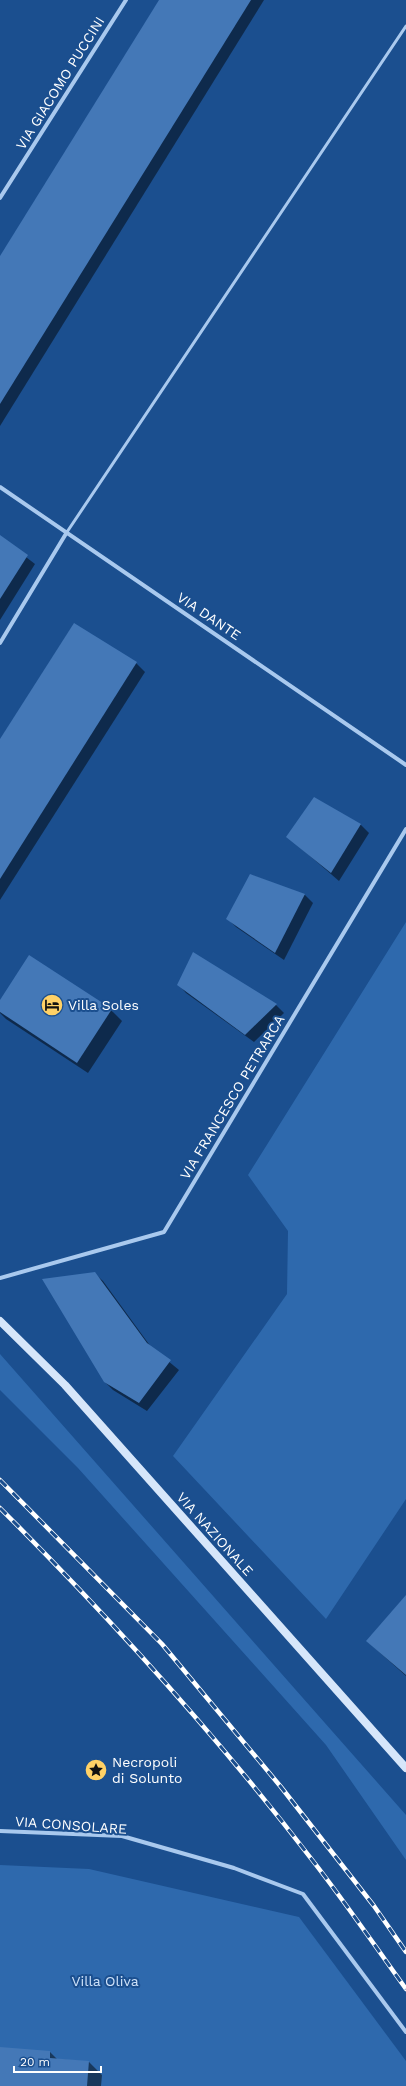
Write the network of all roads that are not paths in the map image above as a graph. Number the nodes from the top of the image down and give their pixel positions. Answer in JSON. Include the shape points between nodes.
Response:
{"nodes":[{"id":1,"x":126,"y":0,"type":"edge"},
{"id":2,"x":406,"y":26,"type":"edge"},
{"id":3,"x":0,"y":198,"type":"edge"},
{"id":4,"x":0,"y":487,"type":"edge"},
{"id":5,"x":67,"y":532,"type":"junction"},
{"id":6,"x":0,"y":643,"type":"edge"},
{"id":7,"x":406,"y":764,"type":"edge"},
{"id":8,"x":406,"y":829,"type":"edge"},
{"id":9,"x":0,"y":1278,"type":"edge"},
{"id":10,"x":0,"y":1320,"type":"edge"},
{"id":11,"x":406,"y":1768,"type":"edge"},
{"id":12,"x":0,"y":1831,"type":"edge"},
{"id":13,"x":406,"y":2032,"type":"edge"}],
"edges":[{"from":1,"to":3,"type":"street","name":"VIA GIACOMO PUCCINI"},
{"from":2,"to":5,"type":"lane"},
{"from":4,"to":5,"type":"street","name":"VIA DANTE"},
{"from":5,"to":6,"type":"street"},
{"from":5,"to":7,"type":"street","name":"VIA DANTE"},
{"from":8,"to":9,"type":"street","name":"VIA FRANCESCO PETRARCA","via":[[164,1232]]},
{"from":10,"to":11,"type":"main road","name":"VIA NAZIONALE","via":[[65,1385]]},
{"from":12,"to":13,"type":"street","name":"VIA CONSOLARE","via":[[122,1836],[234,1868],[303,1894]]}]}
